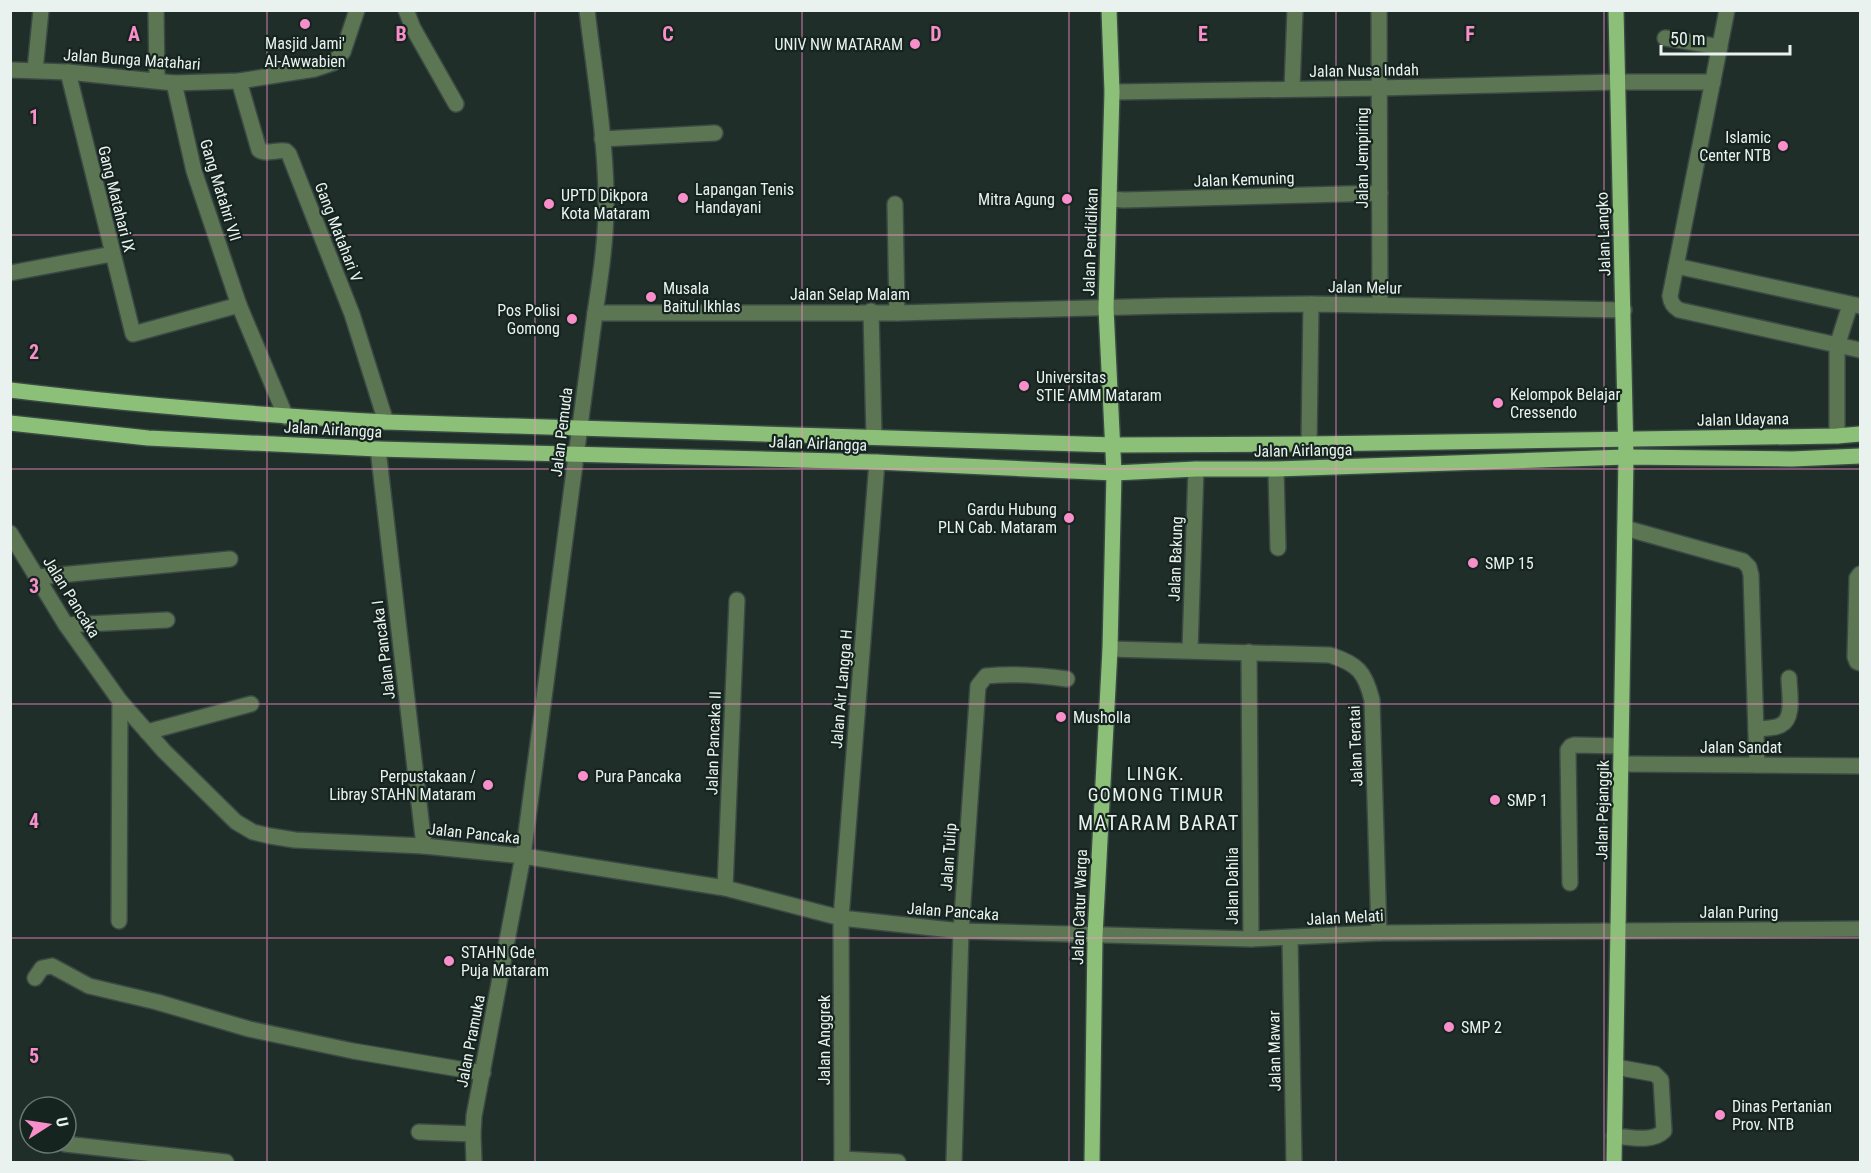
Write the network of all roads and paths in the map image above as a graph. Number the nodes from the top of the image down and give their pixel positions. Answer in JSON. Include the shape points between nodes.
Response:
{"nodes":[{"id":1,"x":41,"y":10,"type":"edge"},
{"id":2,"x":156,"y":10,"type":"edge"},
{"id":3,"x":357,"y":10,"type":"edge"},
{"id":4,"x":406,"y":10,"type":"edge"},
{"id":5,"x":587,"y":10,"type":"edge"},
{"id":6,"x":1109,"y":10,"type":"edge"},
{"id":7,"x":1295,"y":10,"type":"edge"},
{"id":8,"x":1379,"y":10,"type":"edge"},
{"id":9,"x":1616,"y":10,"type":"edge"},
{"id":10,"x":1727,"y":10,"type":"edge"},
{"id":11,"x":1665,"y":38,"type":"dead end"},
{"id":12,"x":1720,"y":47,"type":"junction"},
{"id":13,"x":10,"y":70,"type":"edge"},
{"id":14,"x":35,"y":70,"type":"junction"},
{"id":15,"x":68,"y":72,"type":"junction"},
{"id":16,"x":157,"y":80,"type":"junction"},
{"id":17,"x":239,"y":81,"type":"junction"},
{"id":18,"x":1617,"y":82,"type":"junction"},
{"id":19,"x":1713,"y":82,"type":"junction"},
{"id":20,"x":174,"y":83,"type":"junction"},
{"id":21,"x":1380,"y":88,"type":"junction"},
{"id":22,"x":1292,"y":89,"type":"junction"},
{"id":23,"x":1112,"y":92,"type":"junction"},
{"id":24,"x":456,"y":104,"type":"dead end"},
{"id":25,"x":715,"y":133,"type":"dead end"},
{"id":26,"x":603,"y":139,"type":"junction"},
{"id":27,"x":1380,"y":193,"type":"junction"},
{"id":28,"x":1109,"y":199,"type":"junction"},
{"id":29,"x":895,"y":204,"type":"dead end"},
{"id":30,"x":112,"y":254,"type":"junction"},
{"id":31,"x":1676,"y":266,"type":"junction"},
{"id":32,"x":10,"y":273,"type":"edge"},
{"id":33,"x":1311,"y":304,"type":"junction"},
{"id":34,"x":239,"y":305,"type":"junction"},
{"id":35,"x":1380,"y":305,"type":"junction"},
{"id":36,"x":1855,"y":305,"type":"edge"},
{"id":37,"x":1106,"y":308,"type":"junction"},
{"id":38,"x":1624,"y":310,"type":"junction"},
{"id":39,"x":871,"y":311,"type":"junction"},
{"id":40,"x":595,"y":313,"type":"junction"},
{"id":41,"x":897,"y":313,"type":"junction"},
{"id":42,"x":1837,"y":346,"type":"junction"},
{"id":43,"x":1860,"y":350,"type":"edge"},
{"id":44,"x":10,"y":390,"type":"edge"},
{"id":45,"x":286,"y":417,"type":"junction"},
{"id":46,"x":386,"y":422,"type":"junction"},
{"id":47,"x":10,"y":423,"type":"edge"},
{"id":48,"x":580,"y":428,"type":"junction"},
{"id":49,"x":1860,"y":434,"type":"edge"},
{"id":50,"x":874,"y":436,"type":"junction"},
{"id":51,"x":1837,"y":436,"type":"junction"},
{"id":52,"x":1626,"y":439,"type":"junction"},
{"id":53,"x":1309,"y":444,"type":"junction"},
{"id":54,"x":1114,"y":446,"type":"junction"},
{"id":55,"x":378,"y":449,"type":"junction"},
{"id":56,"x":577,"y":454,"type":"junction"},
{"id":57,"x":1860,"y":456,"type":"edge"},
{"id":58,"x":1626,"y":457,"type":"junction"},
{"id":59,"x":877,"y":462,"type":"junction"},
{"id":60,"x":1196,"y":469,"type":"junction"},
{"id":61,"x":1276,"y":469,"type":"junction"},
{"id":62,"x":1114,"y":473,"type":"junction"},
{"id":63,"x":1625,"y":528,"type":"junction"},
{"id":64,"x":10,"y":533,"type":"edge"},
{"id":65,"x":1278,"y":548,"type":"dead end"},
{"id":66,"x":230,"y":560,"type":"dead end"},
{"id":67,"x":1860,"y":574,"type":"edge"},
{"id":68,"x":38,"y":578,"type":"junction"},
{"id":69,"x":736,"y":600,"type":"dead end"},
{"id":70,"x":167,"y":620,"type":"dead end"},
{"id":71,"x":66,"y":626,"type":"junction"},
{"id":72,"x":1110,"y":649,"type":"junction"},
{"id":73,"x":1190,"y":650,"type":"junction"},
{"id":74,"x":1249,"y":652,"type":"junction"},
{"id":75,"x":1860,"y":663,"type":"edge"},
{"id":76,"x":1789,"y":678,"type":"dead end"},
{"id":77,"x":1068,"y":679,"type":"dead end"},
{"id":78,"x":120,"y":701,"type":"junction"},
{"id":79,"x":251,"y":704,"type":"dead end"},
{"id":80,"x":1756,"y":729,"type":"junction"},
{"id":81,"x":147,"y":732,"type":"junction"},
{"id":82,"x":1621,"y":746,"type":"junction"},
{"id":83,"x":1621,"y":764,"type":"junction"},
{"id":84,"x":1757,"y":765,"type":"junction"},
{"id":85,"x":1860,"y":766,"type":"edge"},
{"id":86,"x":424,"y":846,"type":"junction"},
{"id":87,"x":523,"y":856,"type":"junction"},
{"id":88,"x":1570,"y":884,"type":"dead end"},
{"id":89,"x":725,"y":888,"type":"junction"},
{"id":90,"x":841,"y":918,"type":"junction"},
{"id":91,"x":119,"y":921,"type":"dead end"},
{"id":92,"x":1860,"y":929,"type":"edge"},
{"id":93,"x":1617,"y":930,"type":"junction"},
{"id":94,"x":961,"y":932,"type":"junction"},
{"id":95,"x":1379,"y":933,"type":"junction"},
{"id":96,"x":1074,"y":935,"type":"joint"},
{"id":97,"x":1095,"y":936,"type":"junction"},
{"id":98,"x":1290,"y":938,"type":"junction"},
{"id":99,"x":1251,"y":939,"type":"junction"},
{"id":100,"x":35,"y":978,"type":"dead end"},
{"id":101,"x":1616,"y":1067,"type":"junction"},
{"id":102,"x":483,"y":1073,"type":"junction"},
{"id":103,"x":419,"y":1132,"type":"dead end"},
{"id":104,"x":473,"y":1134,"type":"junction"},
{"id":105,"x":1614,"y":1136,"type":"junction"},
{"id":106,"x":78,"y":1146,"type":"edge"},
{"id":107,"x":186,"y":1160,"type":"edge"},
{"id":108,"x":842,"y":1161,"type":"edge"},
{"id":109,"x":226,"y":1162,"type":"edge"},
{"id":110,"x":474,"y":1162,"type":"edge"},
{"id":111,"x":898,"y":1162,"type":"edge"},
{"id":112,"x":954,"y":1162,"type":"edge"},
{"id":113,"x":1092,"y":1162,"type":"edge"},
{"id":114,"x":1294,"y":1162,"type":"edge"},
{"id":115,"x":1614,"y":1162,"type":"edge"}],
"edges":[{"from":1,"to":14,"type":"street"},
{"from":2,"to":16,"type":"street"},
{"from":3,"to":17,"type":"street","name":"Jalan Bunga Matahari","via":[[346,48],[333,63]]},
{"from":4,"to":24,"type":"street"},
{"from":5,"to":26,"type":"street","name":"Jalan Pemuda"},
{"from":6,"to":23,"type":"main road","name":"Jalan Pendidikan"},
{"from":7,"to":22,"type":"street"},
{"from":8,"to":21,"type":"street","name":"Jalan Jempiring"},
{"from":9,"to":18,"type":"main road","name":"Jalan Langko"},
{"from":10,"to":12,"type":"street"},
{"from":11,"to":12,"type":"street"},
{"from":12,"to":19,"type":"street"},
{"from":13,"to":14,"type":"street","name":"Jalan Bunga Matahari"},
{"from":14,"to":15,"type":"street","name":"Jalan Bunga Matahari"},
{"from":15,"to":16,"type":"street","name":"Jalan Bunga Matahari"},
{"from":15,"to":30,"type":"street","name":"Gang Matahari IX"},
{"from":16,"to":20,"type":"street","name":"Jalan Bunga Matahari"},
{"from":17,"to":20,"type":"street","name":"Jalan Bunga Matahari"},
{"from":17,"to":46,"type":"street","name":"Gang Matahari V","via":[[259,150],[286,150],[289,154],[352,314]]},
{"from":18,"to":19,"type":"street","name":"Jalan Nusa Indah"},
{"from":18,"to":21,"type":"street","name":"Jalan Nusa Indah"},
{"from":18,"to":38,"type":"main road","name":"Jalan Langko"},
{"from":19,"to":31,"type":"street"},
{"from":20,"to":34,"type":"street","name":"Gang Matahri VII","via":[[197,180]]},
{"from":21,"to":22,"type":"street","name":"Jalan Nusa Indah"},
{"from":21,"to":27,"type":"street","name":"Jalan Jempiring"},
{"from":22,"to":23,"type":"street","name":"Jalan Nusa Indah"},
{"from":23,"to":28,"type":"main road","name":"Jalan Pendidikan"},
{"from":25,"to":26,"type":"street"},
{"from":26,"to":40,"type":"street","name":"Jalan Pemuda","via":[[603,264]]},
{"from":27,"to":28,"type":"street","name":"Jalan Kemuning"},
{"from":27,"to":35,"type":"street","name":"Jalan Jempiring"},
{"from":28,"to":37,"type":"main road","name":"Jalan Pendidikan"},
{"from":29,"to":41,"type":"street"},
{"from":30,"to":32,"type":"street"},
{"from":30,"to":34,"type":"street","name":"Gang Matahari IX","via":[[133,334]]},
{"from":31,"to":36,"type":"street"},
{"from":31,"to":42,"type":"street","via":[[1670,296],[1679,310]]},
{"from":33,"to":35,"type":"street","name":"Jalan Melur"},
{"from":33,"to":37,"type":"street","name":"Jalan Melur"},
{"from":33,"to":53,"type":"street"},
{"from":34,"to":45,"type":"street","name":"Gang Matahri VII"},
{"from":35,"to":38,"type":"street","name":"Jalan Melur"},
{"from":36,"to":42,"type":"street"},
{"from":37,"to":41,"type":"street","name":"Jalan Selap Malam"},
{"from":37,"to":54,"type":"main road","name":"Jalan Pendidikan"},
{"from":38,"to":52,"type":"main road","name":"Jalan Langko"},
{"from":39,"to":40,"type":"street","name":"Jalan Selap Malam"},
{"from":39,"to":41,"type":"street","name":"Jalan Selap Malam"},
{"from":39,"to":50,"type":"street"},
{"from":40,"to":48,"type":"street","name":"Jalan Pemuda"},
{"from":42,"to":43,"type":"street"},
{"from":42,"to":51,"type":"street"},
{"from":44,"to":45,"type":"main road","name":"Jalan Airlangga"},
{"from":45,"to":46,"type":"main road","name":"Jalan Airlangga"},
{"from":46,"to":48,"type":"main road","name":"Jalan Airlangga"},
{"from":47,"to":55,"type":"main road","name":"Jalan Airlangga","via":[[148,438]]},
{"from":48,"to":50,"type":"main road","name":"Jalan Airlangga"},
{"from":48,"to":56,"type":"street","name":"Jalan Pemuda"},
{"from":49,"to":51,"type":"main road","name":"Jalan Udayana"},
{"from":50,"to":54,"type":"main road","name":"Jalan Airlangga"},
{"from":51,"to":52,"type":"main road","name":"Jalan Udayana"},
{"from":52,"to":53,"type":"main road","name":"Jalan Airlangga"},
{"from":52,"to":58,"type":"main road","name":"Jalan Langko"},
{"from":53,"to":54,"type":"main road","name":"Jalan Airlangga"},
{"from":54,"to":62,"type":"main road","name":"Jalan Pendidikan"},
{"from":55,"to":56,"type":"main road","name":"Jalan Airlangga"},
{"from":55,"to":86,"type":"street","name":"Jalan Pancaka I"},
{"from":56,"to":59,"type":"main road","name":"Jalan Airlangga"},
{"from":56,"to":87,"type":"street","name":"Jalan Pemuda"},
{"from":57,"to":58,"type":"main road"},
{"from":58,"to":61,"type":"main road","name":"Jalan Airlangga"},
{"from":58,"to":63,"type":"main road","name":"Jalan Pejanggik"},
{"from":59,"to":62,"type":"main road","name":"Jalan Airlangga"},
{"from":59,"to":90,"type":"street","name":"Jalan Air Langga H"},
{"from":60,"to":61,"type":"main road","name":"Jalan Airlangga"},
{"from":60,"to":62,"type":"main road","name":"Jalan Airlangga"},
{"from":60,"to":73,"type":"street","name":"Jalan Bakung"},
{"from":61,"to":65,"type":"street"},
{"from":62,"to":72,"type":"main road","name":"Jalan Catur Warga"},
{"from":63,"to":80,"type":"street","via":[[1743,561],[1749,567]]},
{"from":63,"to":82,"type":"main road","name":"Jalan Pejanggik"},
{"from":64,"to":68,"type":"street","name":"Jalan Pancaka"},
{"from":66,"to":68,"type":"street"},
{"from":67,"to":75,"type":"street","via":[[1855,657]]},
{"from":68,"to":71,"type":"street","name":"Jalan Pancaka"},
{"from":69,"to":89,"type":"street","name":"Jalan Pancaka II"},
{"from":70,"to":71,"type":"street"},
{"from":71,"to":78,"type":"street","name":"Jalan Pancaka"},
{"from":72,"to":73,"type":"street","name":"Jalan Teratai"},
{"from":72,"to":97,"type":"main road","name":"Jalan Catur Warga"},
{"from":73,"to":74,"type":"street","name":"Jalan Teratai"},
{"from":74,"to":95,"type":"street","name":"Jalan Teratai","via":[[1330,655],[1359,668],[1368,683],[1372,700]]},
{"from":74,"to":99,"type":"street","name":"Jalan Dahlia"},
{"from":76,"to":80,"type":"street","via":[[1789,714],[1784,724]]},
{"from":77,"to":94,"type":"street","name":"Jalan Tulip","via":[[993,675],[986,676],[978,686]]},
{"from":78,"to":81,"type":"street","name":"Jalan Pancaka"},
{"from":78,"to":91,"type":"street"},
{"from":79,"to":81,"type":"street"},
{"from":80,"to":84,"type":"street"},
{"from":81,"to":86,"type":"street","name":"Jalan Pancaka","via":[[236,822],[253,832],[295,840]]},
{"from":82,"to":83,"type":"main road","name":"Jalan Pejanggik"},
{"from":82,"to":88,"type":"street","via":[[1574,745],[1568,750]]},
{"from":83,"to":84,"type":"street","name":"Jalan Sandat"},
{"from":83,"to":93,"type":"main road","name":"Jalan Pejanggik"},
{"from":84,"to":85,"type":"street","name":"Jalan Sandat"},
{"from":86,"to":87,"type":"street","name":"Jalan Pancaka"},
{"from":87,"to":89,"type":"street","name":"Jalan Pancaka"},
{"from":87,"to":102,"type":"street","name":"Jalan Pramuka"},
{"from":89,"to":90,"type":"street","name":"Jalan Pancaka"},
{"from":90,"to":94,"type":"street","name":"Jalan Pancaka"},
{"from":90,"to":108,"type":"street","name":"Jalan Anggrek"},
{"from":92,"to":93,"type":"street","name":"Jalan Puring"},
{"from":93,"to":95,"type":"street","name":"Jalan Melati"},
{"from":93,"to":101,"type":"main road","name":"Jalan Pejanggik"},
{"from":94,"to":96,"type":"street","name":"Jalan Pancaka"},
{"from":94,"to":112,"type":"street","name":"Jalan Tulip"},
{"from":95,"to":98,"type":"street","name":"Jalan Melati"},
{"from":96,"to":97,"type":"street","name":"Jalan Melati"},
{"from":97,"to":99,"type":"street","name":"Jalan Melati"},
{"from":97,"to":113,"type":"main road","name":"Jalan Catur Warga"},
{"from":98,"to":99,"type":"street","name":"Jalan Melati"},
{"from":98,"to":114,"type":"street","name":"Jalan Mawar"},
{"from":100,"to":102,"type":"street","via":[[42,968],[52,966],[89,986],[249,1029]]},
{"from":101,"to":105,"type":"main road","name":"Jalan Pejanggik"},
{"from":101,"to":105,"type":"street","via":[[1655,1074],[1661,1080],[1664,1131],[1648,1138]]},
{"from":102,"to":104,"type":"street","name":"Jalan Pramuka"},
{"from":103,"to":104,"type":"street"},
{"from":104,"to":110,"type":"street","name":"Jalan Pramuka"},
{"from":105,"to":115,"type":"main road","name":"Jalan Pejanggik"},
{"from":106,"to":107,"type":"street"},
{"from":107,"to":109,"type":"street"},
{"from":108,"to":111,"type":"street"}]}
